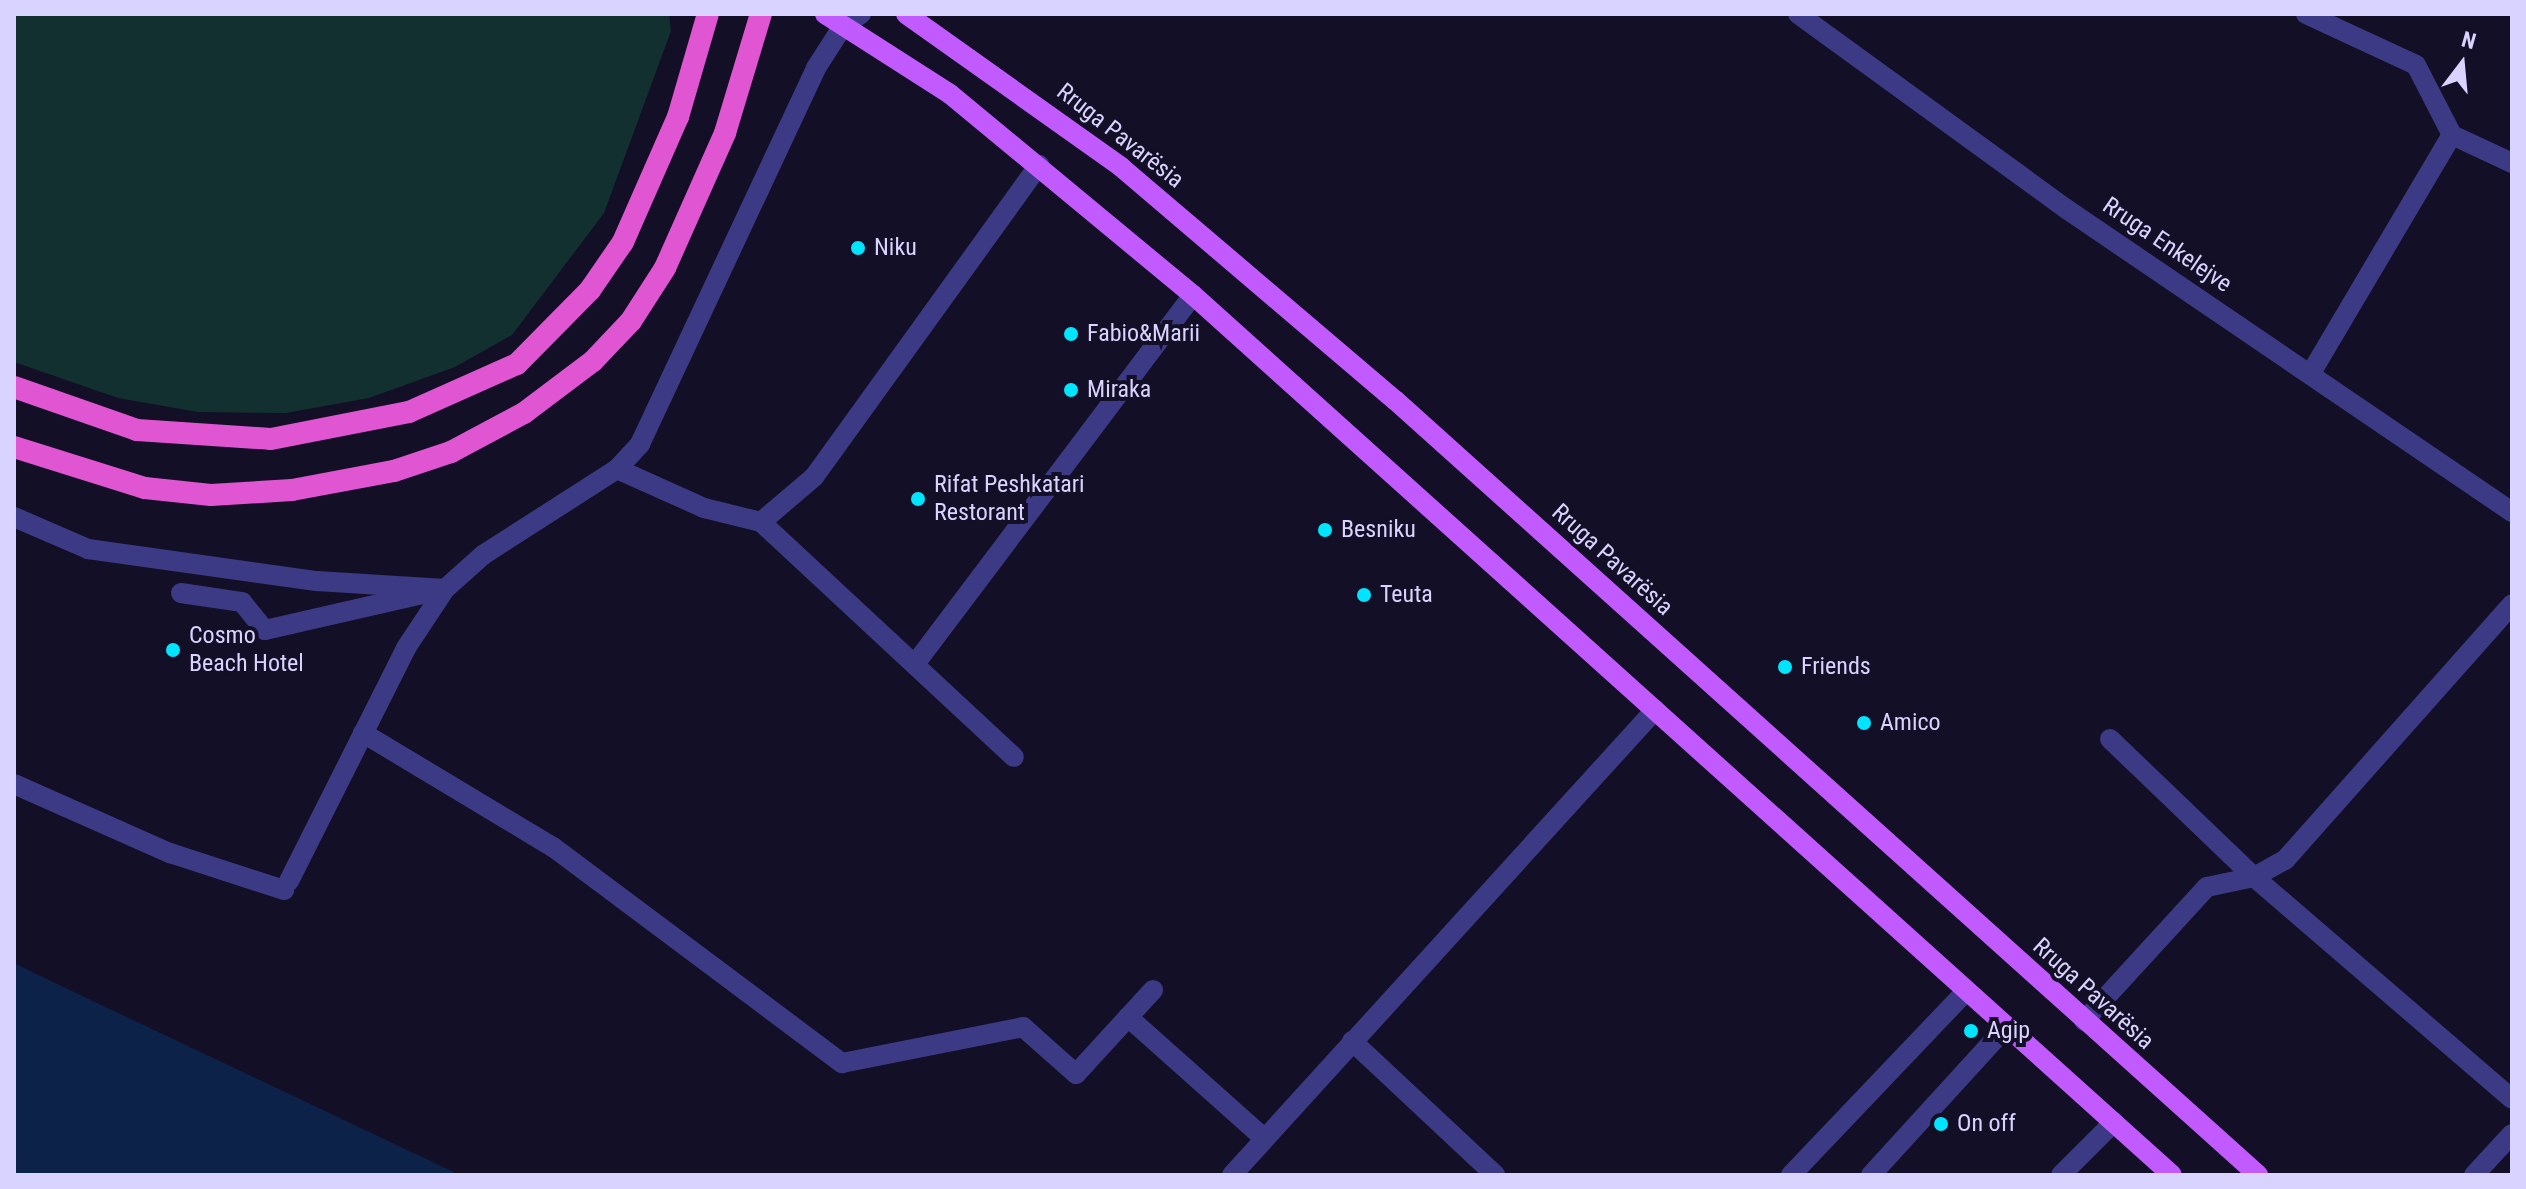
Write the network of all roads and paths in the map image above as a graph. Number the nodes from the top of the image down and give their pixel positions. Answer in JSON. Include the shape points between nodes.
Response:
{"nodes":[{"id":1,"x":708,"y":14,"type":"edge"},
{"id":2,"x":761,"y":14,"type":"edge"},
{"id":3,"x":825,"y":14,"type":"edge"},
{"id":4,"x":861,"y":14,"type":"edge"},
{"id":5,"x":906,"y":14,"type":"edge"},
{"id":6,"x":1798,"y":14,"type":"edge"},
{"id":7,"x":2306,"y":14,"type":"edge"},
{"id":8,"x":843,"y":26,"type":"junction"},
{"id":9,"x":2452,"y":135,"type":"junction"},
{"id":10,"x":2512,"y":163,"type":"edge"},
{"id":11,"x":1039,"y":165,"type":"junction"},
{"id":12,"x":1193,"y":295,"type":"junction"},
{"id":13,"x":2311,"y":373,"type":"junction"},
{"id":14,"x":14,"y":387,"type":"edge"},
{"id":15,"x":14,"y":447,"type":"edge"},
{"id":16,"x":617,"y":469,"type":"junction"},
{"id":17,"x":2512,"y":512,"type":"edge"},
{"id":18,"x":14,"y":517,"type":"edge"},
{"id":19,"x":761,"y":522,"type":"junction"},
{"id":20,"x":445,"y":589,"type":"junction"},
{"id":21,"x":181,"y":593,"type":"dead end"},
{"id":22,"x":2512,"y":604,"type":"edge"},
{"id":23,"x":915,"y":664,"type":"junction"},
{"id":24,"x":1655,"y":710,"type":"junction"},
{"id":25,"x":363,"y":733,"type":"junction"},
{"id":26,"x":2110,"y":739,"type":"dead end"},
{"id":27,"x":1014,"y":757,"type":"dead end"},
{"id":28,"x":14,"y":784,"type":"edge"},
{"id":29,"x":2254,"y":877,"type":"junction"},
{"id":30,"x":1153,"y":990,"type":"dead end"},
{"id":31,"x":1965,"y":992,"type":"junction"},
{"id":32,"x":1128,"y":1017,"type":"junction"},
{"id":33,"x":2084,"y":1021,"type":"junction"},
{"id":34,"x":2006,"y":1027,"type":"junction"},
{"id":35,"x":1352,"y":1041,"type":"junction"},
{"id":36,"x":2508,"y":1091,"type":"edge"},
{"id":37,"x":2114,"y":1122,"type":"junction"},
{"id":38,"x":2512,"y":1134,"type":"edge"},
{"id":39,"x":1265,"y":1139,"type":"junction"},
{"id":40,"x":1232,"y":1175,"type":"edge"},
{"id":41,"x":1495,"y":1175,"type":"edge"},
{"id":42,"x":1791,"y":1175,"type":"edge"},
{"id":43,"x":1871,"y":1175,"type":"edge"},
{"id":44,"x":2061,"y":1175,"type":"edge"},
{"id":45,"x":2172,"y":1175,"type":"edge"},
{"id":46,"x":2258,"y":1175,"type":"edge"},
{"id":47,"x":2474,"y":1175,"type":"edge"}],
"edges":[{"from":1,"to":14,"type":"highway","via":[[678,117],[623,242],[558,326],[517,364],[409,412],[271,439],[137,430]]},
{"from":2,"to":15,"type":"highway","via":[[698,203],[631,321],[593,361],[524,413],[451,452],[346,483],[211,495],[145,488]]},
{"from":3,"to":8,"type":"main road"},
{"from":4,"to":8,"type":"street"},
{"from":5,"to":33,"type":"main road","name":"Rruga Pavarësia","via":[[1129,173],[1350,362]]},
{"from":6,"to":13,"type":"street","name":"Rruga Enkelejve"},
{"from":7,"to":9,"type":"street","via":[[2416,65]]},
{"from":8,"to":11,"type":"main road","via":[[950,94]]},
{"from":8,"to":16,"type":"street","via":[[816,68],[662,405]]},
{"from":9,"to":10,"type":"street"},
{"from":9,"to":13,"type":"street"},
{"from":11,"to":12,"type":"main road"},
{"from":11,"to":19,"type":"street","via":[[814,477]]},
{"from":12,"to":23,"type":"street"},
{"from":12,"to":24,"type":"main road"},
{"from":13,"to":17,"type":"street","name":"Rruga Enkelejve"},
{"from":16,"to":19,"type":"street","via":[[704,508]]},
{"from":16,"to":20,"type":"street","via":[[483,555]]},
{"from":18,"to":20,"type":"street","via":[[88,549],[317,581]]},
{"from":19,"to":23,"type":"street"},
{"from":20,"to":21,"type":"street","via":[[265,630],[242,602]]},
{"from":20,"to":25,"type":"street"},
{"from":22,"to":29,"type":"street","via":[[2285,860]]},
{"from":23,"to":27,"type":"street"},
{"from":24,"to":31,"type":"main road"},
{"from":24,"to":35,"type":"street"},
{"from":25,"to":28,"type":"street","via":[[286,885],[170,853]]},
{"from":25,"to":32,"type":"street","via":[[553,847],[842,1063],[1023,1027],[1076,1074]]},
{"from":26,"to":29,"type":"street"},
{"from":29,"to":33,"type":"street","via":[[2207,887]]},
{"from":29,"to":36,"type":"street"},
{"from":30,"to":32,"type":"street"},
{"from":31,"to":34,"type":"main road"},
{"from":31,"to":42,"type":"street"},
{"from":32,"to":39,"type":"street"},
{"from":33,"to":46,"type":"main road","name":"Rruga Pavarësia"},
{"from":34,"to":37,"type":"main road"},
{"from":34,"to":43,"type":"street"},
{"from":35,"to":39,"type":"street"},
{"from":35,"to":41,"type":"street"},
{"from":37,"to":44,"type":"street"},
{"from":37,"to":45,"type":"main road"},
{"from":38,"to":47,"type":"street"},
{"from":39,"to":40,"type":"street"}]}
